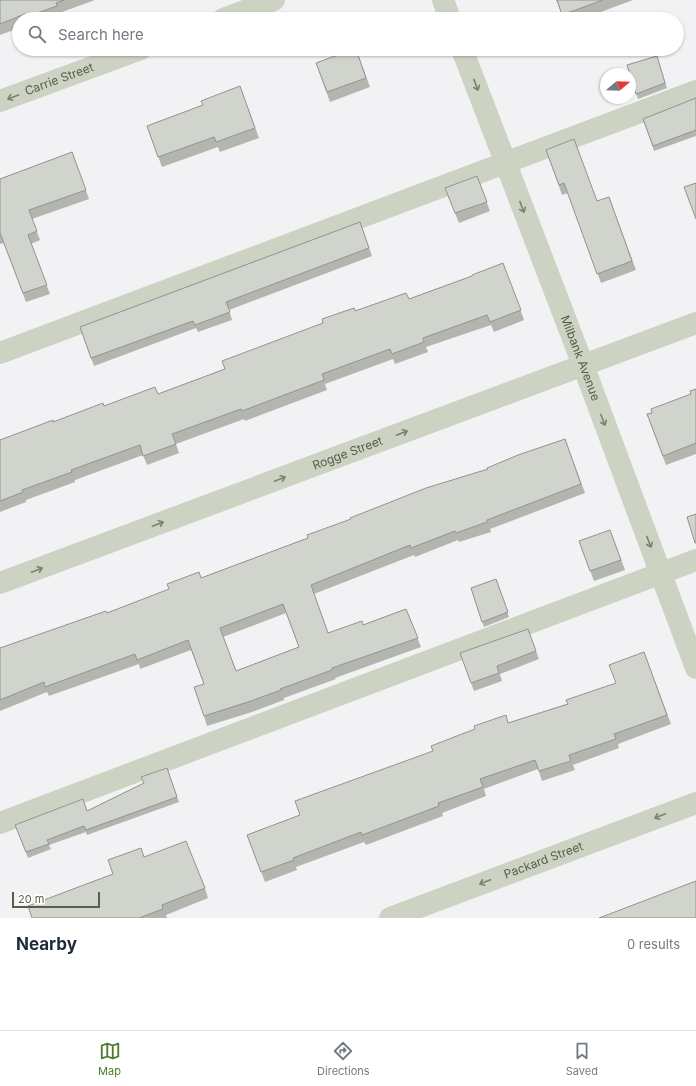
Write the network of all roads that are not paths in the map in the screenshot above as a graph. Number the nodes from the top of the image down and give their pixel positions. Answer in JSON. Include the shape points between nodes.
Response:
{"nodes":[{"id":1,"x":274,"y":0,"type":"edge"},
{"id":2,"x":443,"y":0,"type":"edge"},
{"id":3,"x":241,"y":12,"type":"edge"},
{"id":4,"x":447,"y":12,"type":"edge"},
{"id":5,"x":122,"y":56,"type":"edge"},
{"id":6,"x":465,"y":56,"type":"edge"},
{"id":7,"x":696,"y":91,"type":"edge"},
{"id":8,"x":0,"y":101,"type":"edge"},
{"id":9,"x":505,"y":162,"type":"junction"},
{"id":10,"x":696,"y":323,"type":"edge"},
{"id":11,"x":0,"y":353,"type":"edge"},
{"id":12,"x":583,"y":365,"type":"junction"},
{"id":13,"x":696,"y":560,"type":"edge"},
{"id":14,"x":660,"y":573,"type":"junction"},
{"id":15,"x":0,"y":583,"type":"edge"},
{"id":16,"x":696,"y":668,"type":"edge"},
{"id":17,"x":696,"y":803,"type":"edge"},
{"id":18,"x":0,"y":822,"type":"edge"},
{"id":19,"x":390,"y":918,"type":"edge"}],
"edges":[{"from":1,"to":3,"type":"street"},
{"from":2,"to":4,"type":"street"},
{"from":5,"to":8,"type":"street","name":"Carrie Street","one_way":true},
{"from":6,"to":9,"type":"street","name":"Milbank Avenue","one_way":true},
{"from":7,"to":9,"type":"street"},
{"from":9,"to":11,"type":"street"},
{"from":9,"to":12,"type":"street","name":"Milbank Avenue","one_way":true},
{"from":10,"to":12,"type":"street","name":"Rogge Street"},
{"from":12,"to":14,"type":"street","name":"Milbank Avenue","one_way":true},
{"from":15,"to":12,"type":"street","name":"Rogge Street","one_way":true},
{"from":13,"to":14,"type":"street"},
{"from":14,"to":16,"type":"street","name":"Milbank Avenue"},
{"from":14,"to":18,"type":"street"},
{"from":17,"to":19,"type":"street","name":"Packard Street","one_way":true}]}
